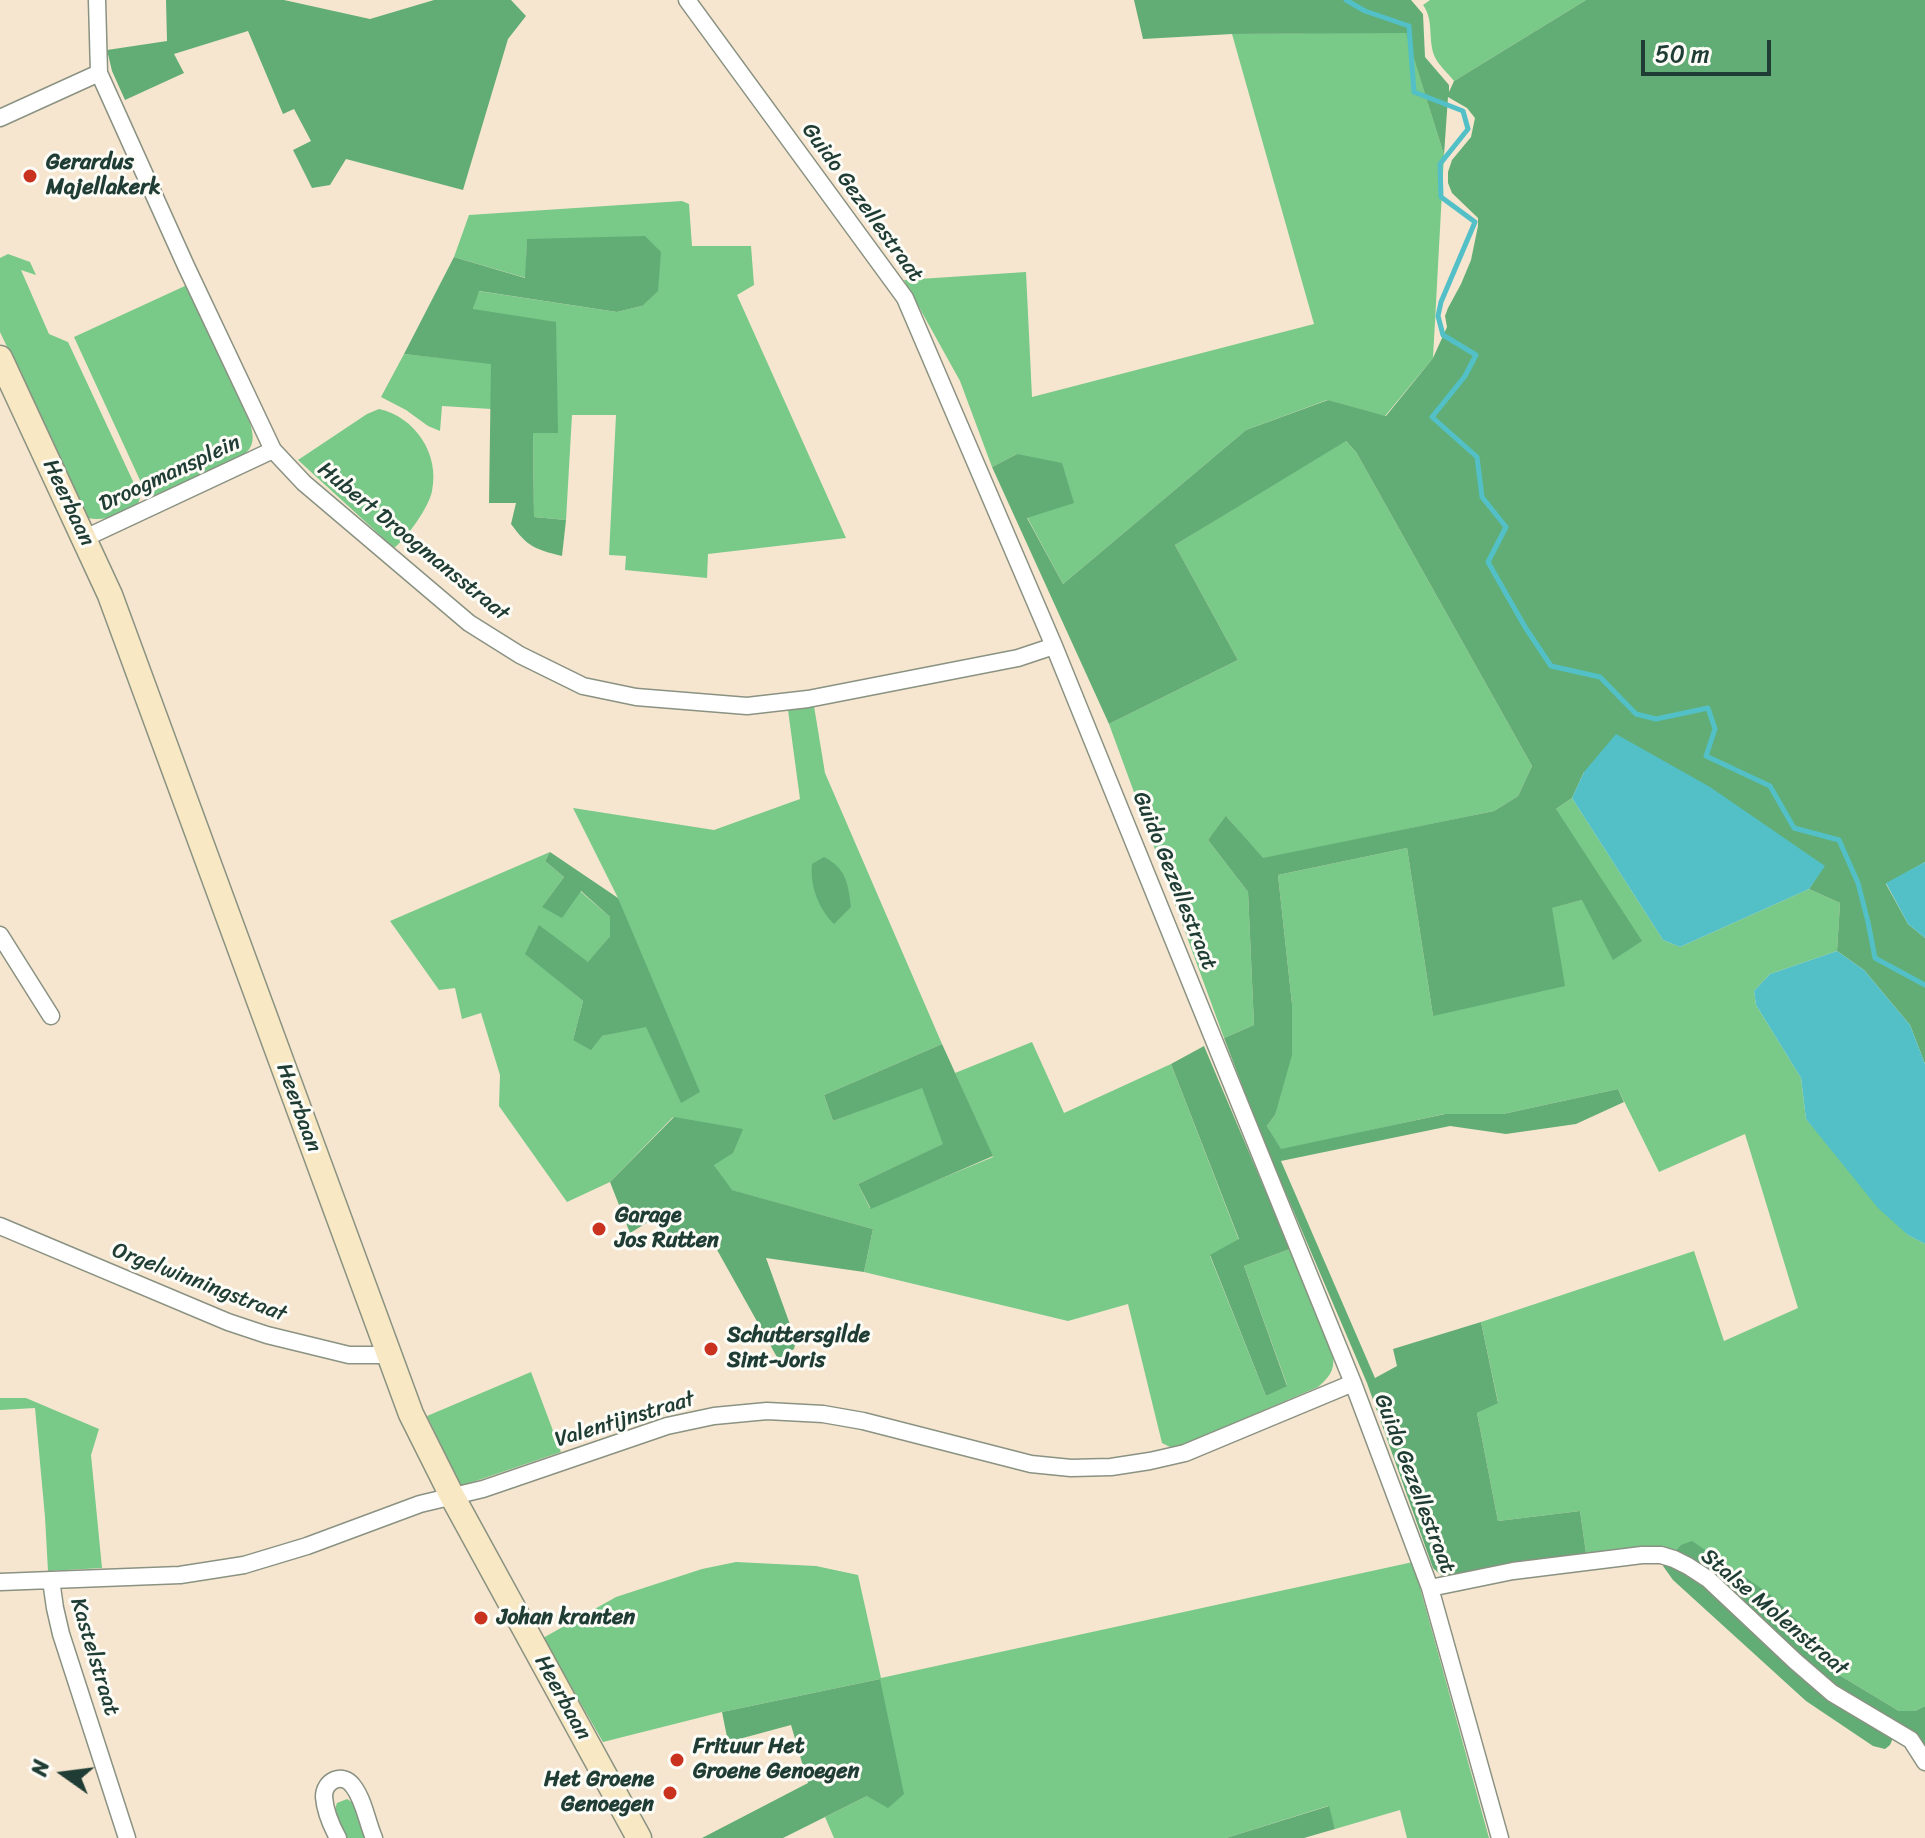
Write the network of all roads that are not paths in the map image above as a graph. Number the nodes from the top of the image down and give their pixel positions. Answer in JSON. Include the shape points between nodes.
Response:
{"nodes":[{"id":1,"x":97,"y":0,"type":"edge"},
{"id":2,"x":687,"y":0,"type":"edge"},
{"id":3,"x":99,"y":73,"type":"junction"},
{"id":4,"x":0,"y":118,"type":"edge"},
{"id":5,"x":0,"y":358,"type":"edge"},
{"id":6,"x":273,"y":450,"type":"junction"},
{"id":7,"x":85,"y":538,"type":"junction"},
{"id":8,"x":1054,"y":646,"type":"junction"},
{"id":9,"x":0,"y":935,"type":"edge"},
{"id":10,"x":51,"y":1016,"type":"dead end"},
{"id":11,"x":0,"y":1226,"type":"edge"},
{"id":12,"x":388,"y":1355,"type":"junction"},
{"id":13,"x":1353,"y":1383,"type":"junction"},
{"id":14,"x":452,"y":1496,"type":"junction"},
{"id":15,"x":51,"y":1580,"type":"junction"},
{"id":16,"x":0,"y":1582,"type":"edge"},
{"id":17,"x":1430,"y":1588,"type":"junction"},
{"id":18,"x":1925,"y":1762,"type":"edge"},
{"id":19,"x":127,"y":1838,"type":"edge"},
{"id":20,"x":338,"y":1838,"type":"edge"},
{"id":21,"x":374,"y":1838,"type":"edge"},
{"id":22,"x":639,"y":1838,"type":"edge"},
{"id":23,"x":1500,"y":1838,"type":"edge"}],
"edges":[{"from":1,"to":3,"type":"street","name":"Hubert Droogmansstraat"},
{"from":2,"to":8,"type":"street","name":"Guido Gezellestraat","via":[[905,298]]},
{"from":3,"to":4,"type":"street"},
{"from":3,"to":6,"type":"street","name":"Hubert Droogmansstraat"},
{"from":5,"to":7,"type":"street","name":"Heerbaan"},
{"from":6,"to":7,"type":"street","name":"Droogmansplein"},
{"from":6,"to":8,"type":"street","name":"Hubert Droogmansstraat","via":[[304,483],[469,623],[583,686],[636,697],[747,706],[1018,658]]},
{"from":7,"to":12,"type":"street","name":"Heerbaan","via":[[127,637]]},
{"from":8,"to":13,"type":"street","name":"Guido Gezellestraat"},
{"from":9,"to":10,"type":"street"},
{"from":11,"to":12,"type":"street","name":"Orgelwinningstraat","via":[[238,1326],[349,1355]]},
{"from":12,"to":14,"type":"street","name":"Heerbaan"},
{"from":13,"to":14,"type":"street","name":"Valentijnstraat","via":[[1202,1447],[1132,1465],[1049,1467],[845,1417],[767,1411],[667,1426]]},
{"from":13,"to":17,"type":"street","name":"Guido Gezellestraat"},
{"from":14,"to":15,"type":"street","name":"Valentijnstraat","via":[[244,1565],[180,1575]]},
{"from":14,"to":22,"type":"street","name":"Heerbaan"},
{"from":15,"to":16,"type":"street","name":"Valentijnstraat"},
{"from":15,"to":19,"type":"street","name":"Kastelstraat","via":[[61,1634]]},
{"from":17,"to":18,"type":"street","name":"Stalse Molenstraat","via":[[1628,1556],[1674,1559],[1708,1579],[1832,1693],[1911,1740]]},
{"from":17,"to":23,"type":"street","name":"Guido Gezellestraat"},
{"from":20,"to":21,"type":"street","via":[[324,1800],[325,1788],[337,1778],[353,1785]]}]}
